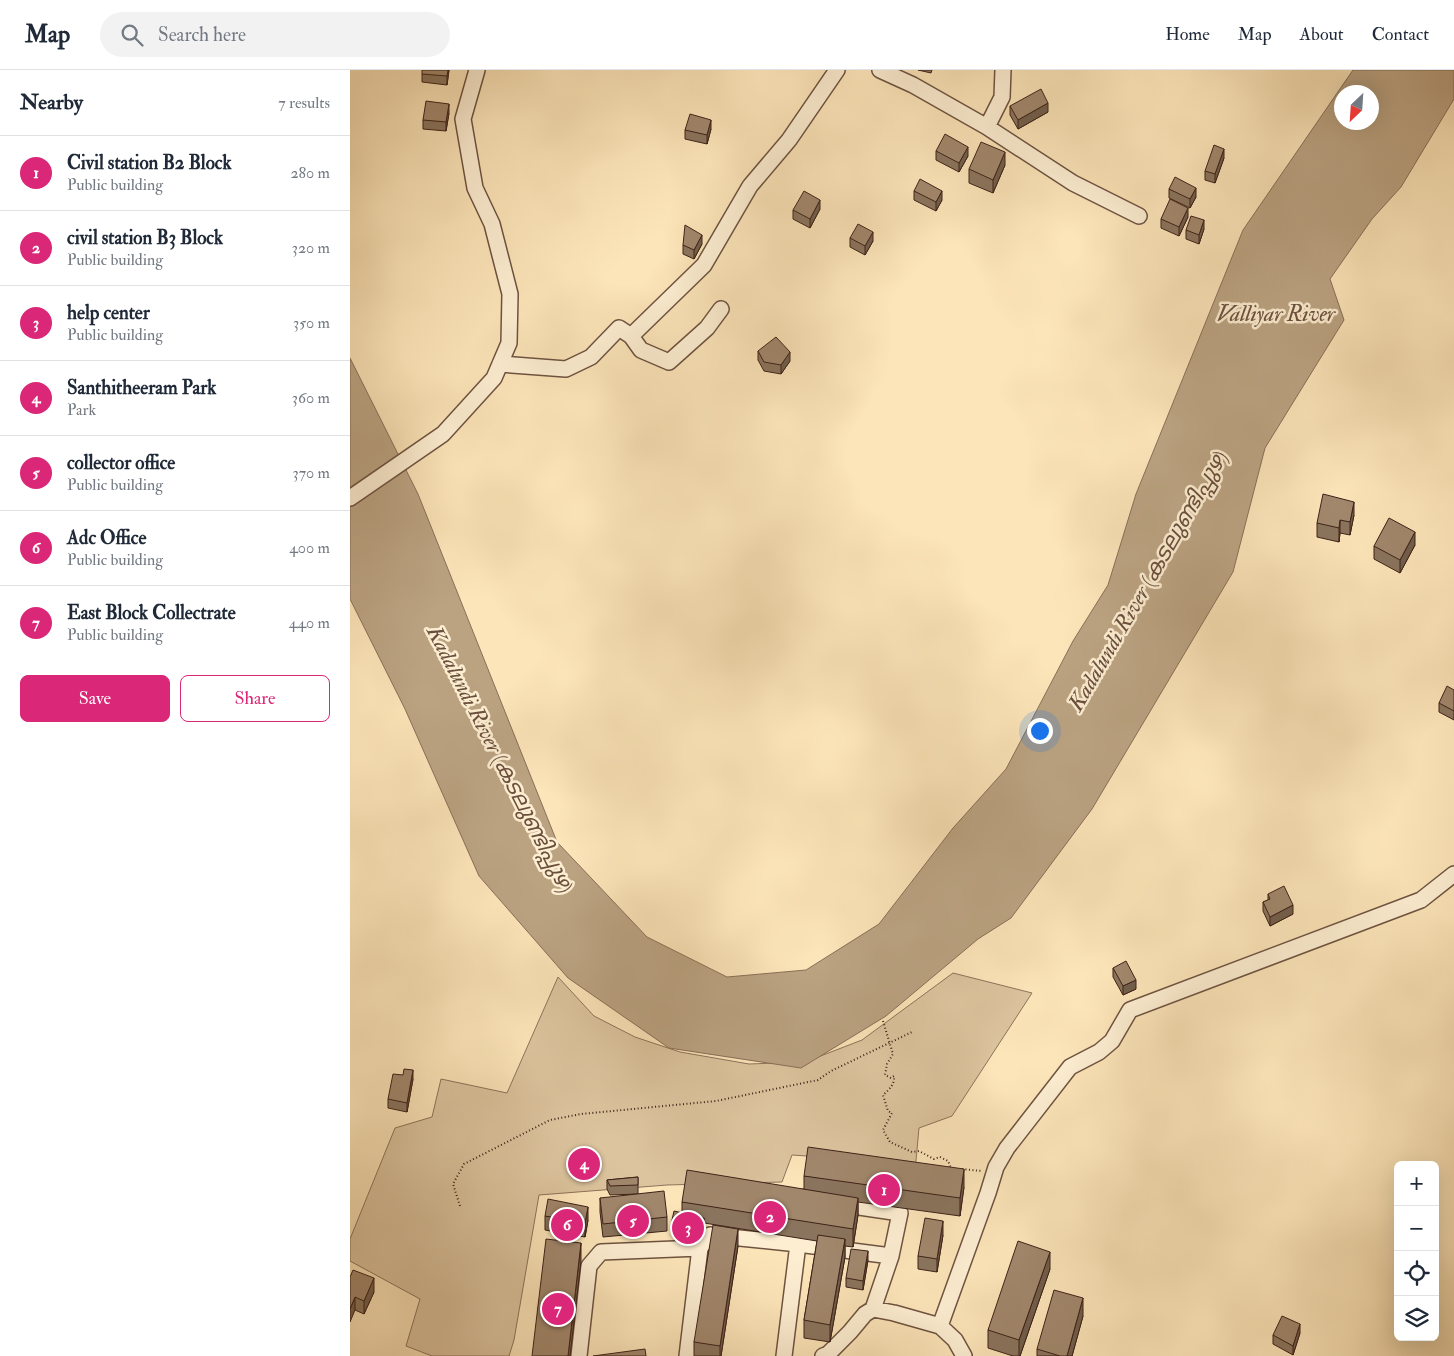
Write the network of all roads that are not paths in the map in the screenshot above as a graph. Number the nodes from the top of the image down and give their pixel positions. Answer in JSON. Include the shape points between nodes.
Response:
{"nodes":[{"id":1,"x":477,"y":70,"type":"edge"},
{"id":2,"x":837,"y":70,"type":"edge"},
{"id":3,"x":880,"y":70,"type":"edge"},
{"id":4,"x":1003,"y":70,"type":"edge"},
{"id":5,"x":987,"y":127,"type":"junction"},
{"id":6,"x":1138,"y":216,"type":"dead end"},
{"id":7,"x":721,"y":309,"type":"dead end"},
{"id":8,"x":631,"y":336,"type":"junction"},
{"id":9,"x":500,"y":364,"type":"junction"},
{"id":10,"x":350,"y":498,"type":"edge"},
{"id":11,"x":1454,"y":874,"type":"edge"},
{"id":12,"x":824,"y":1202,"type":"edge"},
{"id":13,"x":798,"y":1244,"type":"junction"},
{"id":14,"x":700,"y":1248,"type":"junction"},
{"id":15,"x":891,"y":1256,"type":"junction"},
{"id":16,"x":873,"y":1309,"type":"junction"},
{"id":17,"x":940,"y":1326,"type":"junction"},
{"id":18,"x":579,"y":1356,"type":"edge"},
{"id":19,"x":687,"y":1356,"type":"edge"},
{"id":20,"x":784,"y":1356,"type":"edge"},
{"id":21,"x":823,"y":1356,"type":"edge"},
{"id":22,"x":964,"y":1356,"type":"edge"}],
"edges":[{"from":1,"to":9,"type":"street","via":[[463,119],[475,188],[492,224],[510,294],[509,343]]},
{"from":2,"to":8,"type":"street","via":[[788,140],[750,186],[704,265]]},
{"from":3,"to":5,"type":"street"},
{"from":4,"to":5,"type":"street","via":[[1002,97]]},
{"from":5,"to":6,"type":"street","via":[[1073,183]]},
{"from":7,"to":8,"type":"street","via":[[707,328],[668,362],[641,350]]},
{"from":8,"to":9,"type":"street","via":[[618,328],[592,357],[566,369]]},
{"from":9,"to":10,"type":"street","via":[[494,378],[443,434]]},
{"from":11,"to":17,"type":"street","via":[[1421,900],[1130,1010],[1112,1041],[1099,1052],[1070,1066],[1007,1148],[994,1174]]},
{"from":12,"to":15,"type":"street","via":[[900,1213]]},
{"from":13,"to":14,"type":"street","via":[[710,1235]]},
{"from":13,"to":15,"type":"street"},
{"from":13,"to":20,"type":"street"},
{"from":14,"to":18,"type":"street","via":[[601,1252],[589,1266]]},
{"from":14,"to":19,"type":"street"},
{"from":15,"to":16,"type":"street"},
{"from":16,"to":17,"type":"street"},
{"from":16,"to":21,"type":"street"},
{"from":17,"to":22,"type":"street","via":[[955,1340]]}]}
